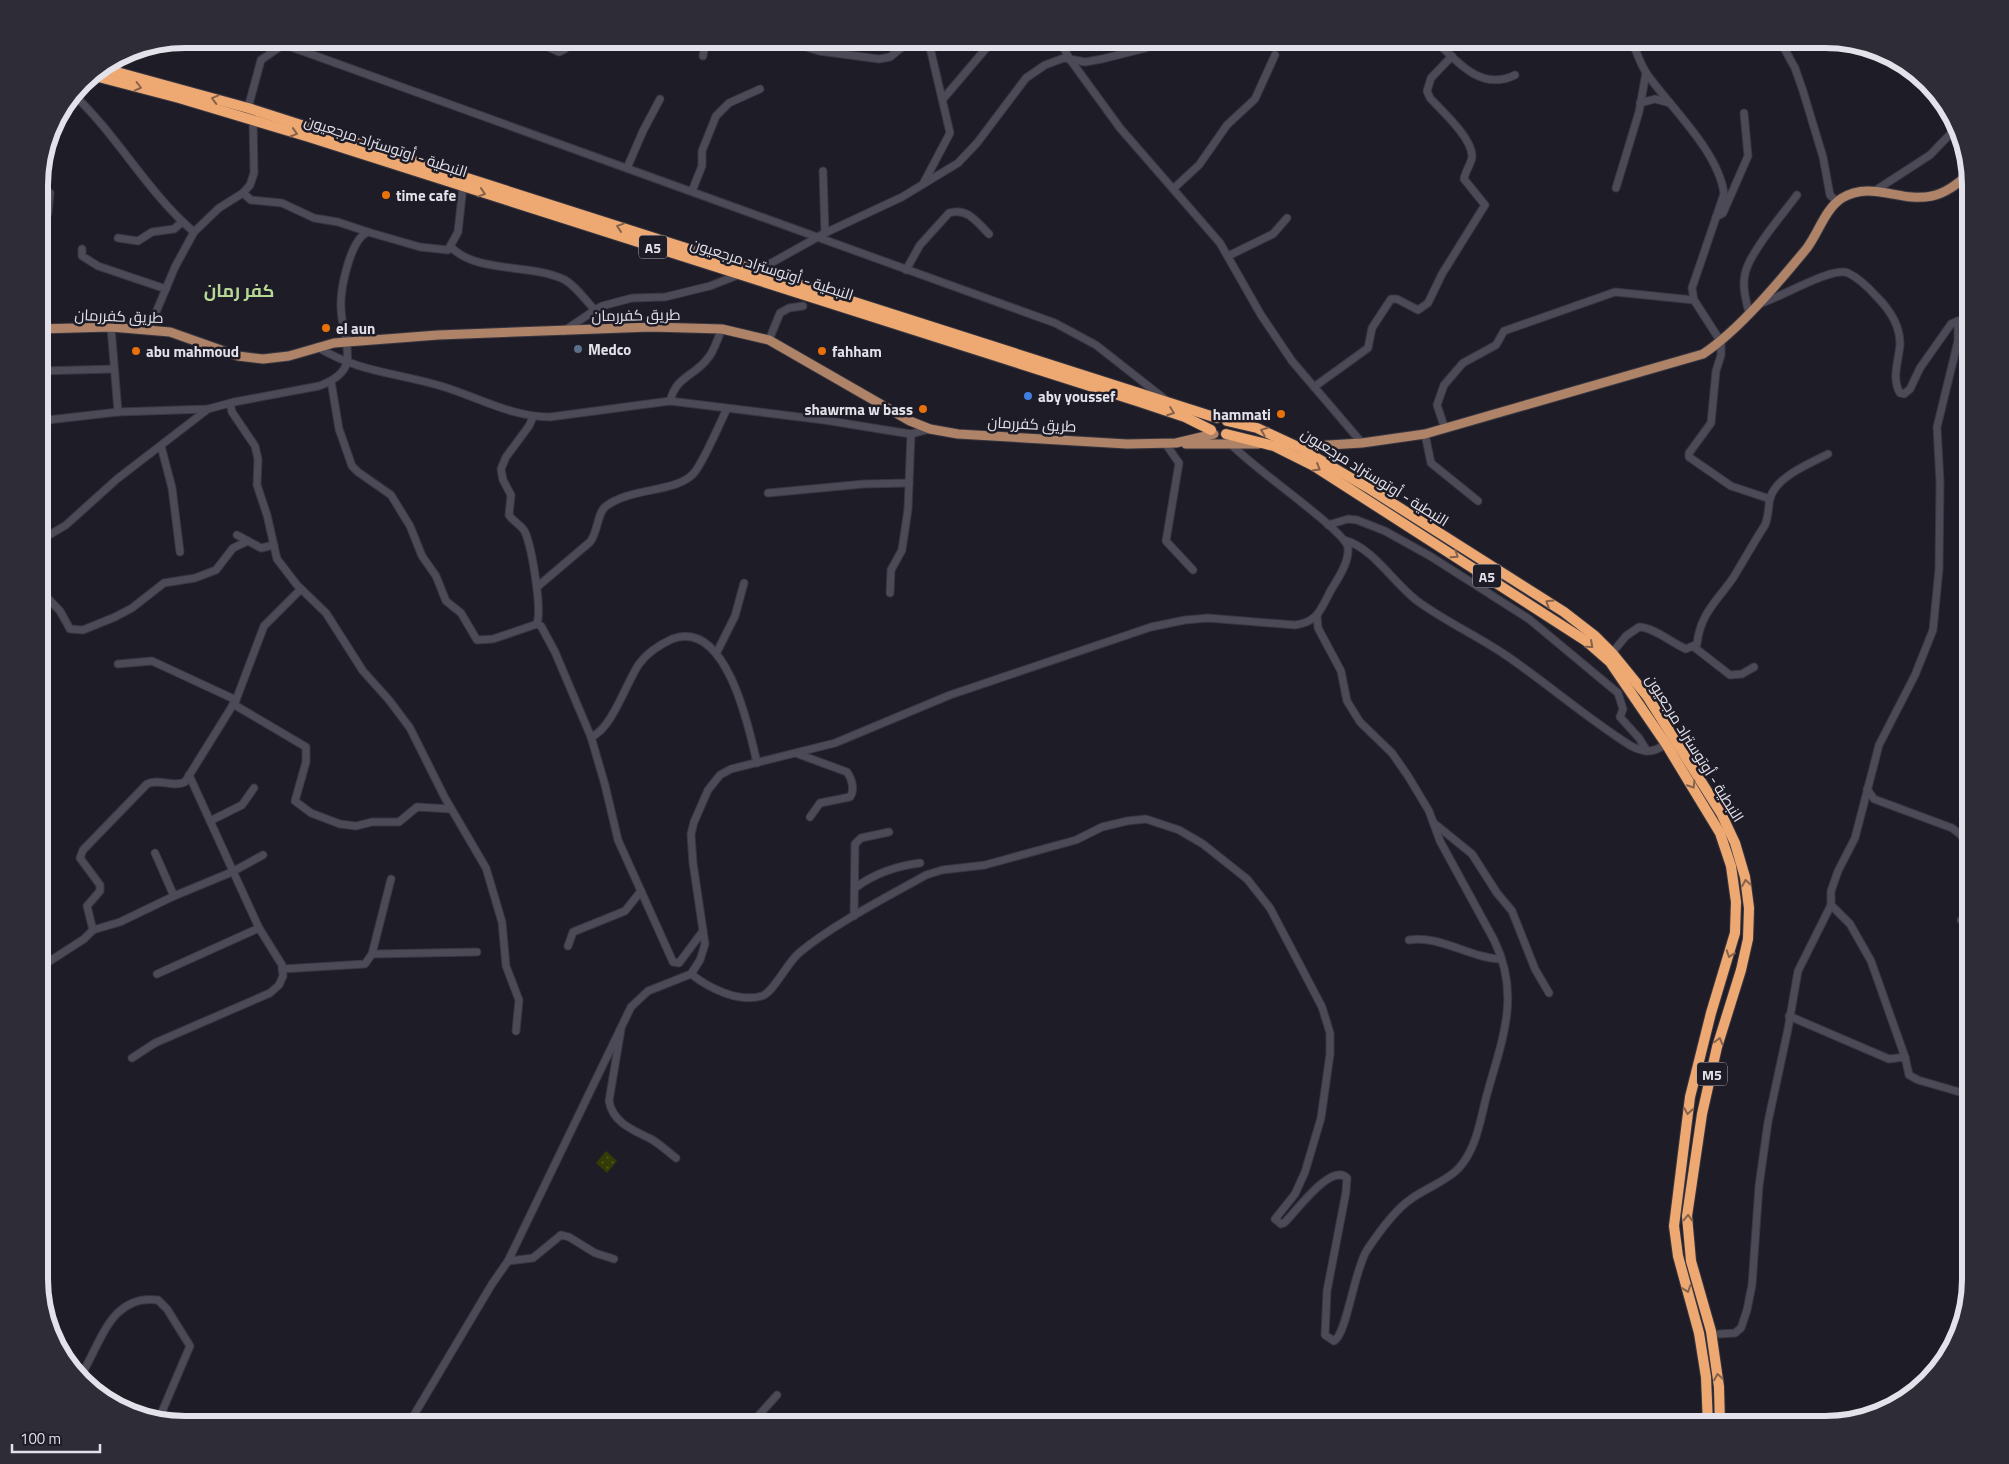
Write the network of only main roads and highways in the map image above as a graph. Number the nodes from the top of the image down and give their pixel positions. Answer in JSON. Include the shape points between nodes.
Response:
{"nodes":[{"id":1,"x":110,"y":70,"type":"edge"},
{"id":2,"x":100,"y":77,"type":"edge"},
{"id":3,"x":1962,"y":180,"type":"edge"},
{"id":4,"x":48,"y":329,"type":"edge"},
{"id":5,"x":1217,"y":418,"type":"junction"},
{"id":6,"x":1227,"y":420,"type":"junction"},
{"id":7,"x":1221,"y":435,"type":"junction"},
{"id":8,"x":1176,"y":443,"type":"junction"},
{"id":9,"x":1269,"y":445,"type":"junction"},
{"id":10,"x":1298,"y":447,"type":"junction"},
{"id":11,"x":1670,"y":742,"type":"junction"},
{"id":12,"x":1708,"y":1416,"type":"edge"},
{"id":13,"x":1720,"y":1416,"type":"edge"}],
"edges":[{"from":5,"to":1,"type":"highway","name":"النبطية - أوتوستراد مرجعيون","number":"A5","one_way":true,"via":[[248,108]]},
{"from":2,"to":7,"type":"highway","name":"النبطية - أوتوستراد مرجعيون","number":"A5","one_way":true,"via":[[253,120],[740,274],[1140,402]]},
{"from":3,"to":10,"type":"main road","via":[[1941,193],[1923,197],[1876,190],[1859,191],[1837,202],[1808,247],[1720,342],[1703,354],[1425,434],[1362,443]]},
{"from":4,"to":8,"type":"main road","name":"طريق كفررمان","via":[[111,326],[170,332],[251,359],[289,356],[345,341],[438,335],[651,327],[722,330],[768,340],[910,421],[930,429],[988,436],[1127,444]]},
{"from":5,"to":6,"type":"highway","number":"A5"},
{"from":5,"to":7,"type":"highway","via":[[1212,421]]},
{"from":6,"to":7,"type":"highway","via":[[1229,429]]},
{"from":10,"to":6,"type":"highway","name":"النبطية - أوتوستراد مرجعيون","number":"A5","one_way":true,"via":[[1257,428]]},
{"from":7,"to":8,"type":"main road","name":"طريق كفررمان"},
{"from":7,"to":8,"type":"main road"},
{"from":7,"to":9,"type":"highway","name":"النبطية - أوتوستراد مرجعيون","number":"A5"},
{"from":9,"to":10,"type":"main road"},
{"from":9,"to":11,"type":"highway","name":"النبطية - أوتوستراد مرجعيون","number":"A5","one_way":true,"via":[[1314,466],[1586,641],[1610,662]]},
{"from":11,"to":10,"type":"highway","name":"النبطية - أوتوستراد مرجعيون","number":"A5","one_way":true,"via":[[1638,684],[1595,636],[1564,612]]},
{"from":11,"to":12,"type":"highway","name":"النبطية - أوتوستراد مرجعيون","number":"M5","one_way":true,"via":[[1720,834],[1731,866],[1736,902],[1733,946],[1711,1013],[1690,1097],[1674,1226],[1678,1256],[1699,1333]]},
{"from":13,"to":11,"type":"highway","name":"النبطية - أوتوستراد مرجعيون","number":"M5","one_way":true,"via":[[1711,1331],[1691,1261],[1687,1216],[1702,1114],[1717,1047],[1742,970],[1749,908],[1735,843],[1721,813]]}]}
